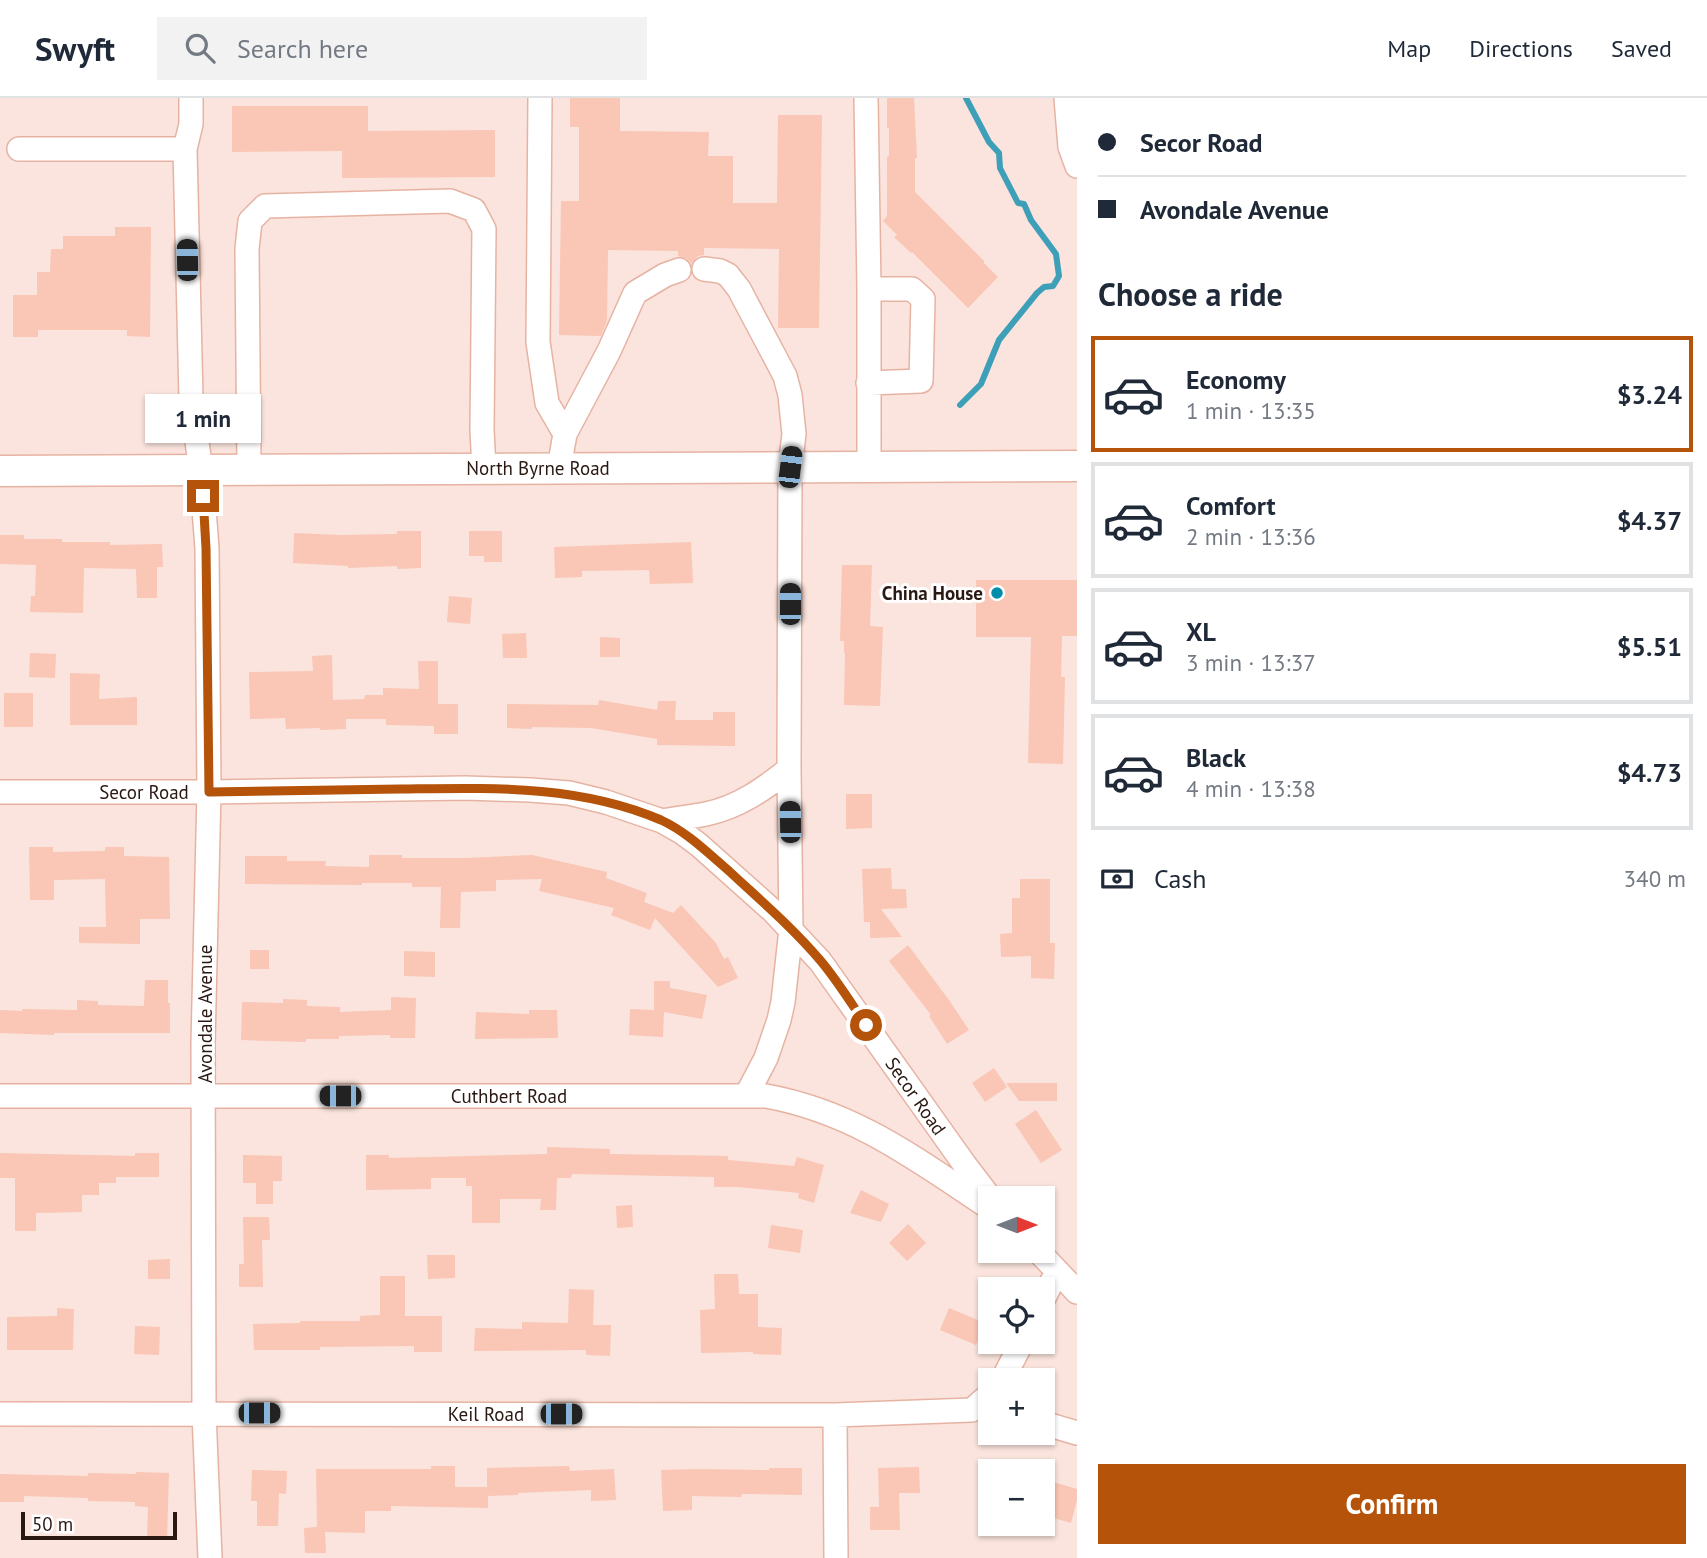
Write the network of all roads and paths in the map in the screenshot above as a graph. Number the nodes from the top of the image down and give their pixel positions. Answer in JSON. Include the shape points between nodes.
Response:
{"nodes":[{"id":1,"x":191,"y":98,"type":"edge"},
{"id":2,"x":540,"y":98,"type":"edge"},
{"id":3,"x":866,"y":98,"type":"edge"},
{"id":4,"x":1066,"y":98,"type":"edge"},
{"id":5,"x":19,"y":149,"type":"dead end"},
{"id":6,"x":185,"y":149,"type":"junction"},
{"id":7,"x":1077,"y":166,"type":"edge"},
{"id":8,"x":704,"y":269,"type":"dead end"},
{"id":9,"x":679,"y":270,"type":"dead end"},
{"id":10,"x":869,"y":289,"type":"junction"},
{"id":11,"x":868,"y":383,"type":"junction"},
{"id":12,"x":565,"y":434,"type":"junction"},
{"id":13,"x":1077,"y":466,"type":"edge"},
{"id":14,"x":790,"y":467,"type":"junction"},
{"id":15,"x":869,"y":467,"type":"junction"},
{"id":16,"x":559,"y":468,"type":"junction"},
{"id":17,"x":484,"y":469,"type":"junction"},
{"id":18,"x":249,"y":470,"type":"junction"},
{"id":19,"x":0,"y":471,"type":"edge"},
{"id":20,"x":201,"y":471,"type":"junction"},
{"id":21,"x":789,"y":769,"type":"junction"},
{"id":22,"x":0,"y":792,"type":"edge"},
{"id":23,"x":209,"y":792,"type":"junction"},
{"id":24,"x":662,"y":821,"type":"junction"},
{"id":25,"x":792,"y":929,"type":"junction"},
{"id":26,"x":0,"y":1096,"type":"edge"},
{"id":27,"x":746,"y":1096,"type":"junction"},
{"id":28,"x":205,"y":1097,"type":"junction"},
{"id":29,"x":981,"y":1186,"type":"edge"},
{"id":30,"x":978,"y":1200,"type":"edge"},
{"id":31,"x":1050,"y":1264,"type":"edge"},
{"id":32,"x":1057,"y":1271,"type":"junction"},
{"id":33,"x":1054,"y":1277,"type":"edge"},
{"id":34,"x":1077,"y":1292,"type":"edge"},
{"id":35,"x":978,"y":1410,"type":"edge"},
{"id":36,"x":204,"y":1413,"type":"junction"},
{"id":37,"x":0,"y":1414,"type":"edge"},
{"id":38,"x":835,"y":1415,"type":"junction"},
{"id":39,"x":1055,"y":1427,"type":"edge"},
{"id":40,"x":1077,"y":1433,"type":"edge"},
{"id":41,"x":210,"y":1558,"type":"edge"},
{"id":42,"x":836,"y":1558,"type":"edge"}],
"edges":[{"from":1,"to":6,"type":"street","name":"Avondale Avenue"},
{"from":2,"to":12,"type":"street","via":[[538,342],[547,403]]},
{"from":3,"to":10,"type":"street"},
{"from":4,"to":7,"type":"street","via":[[1070,147]]},
{"from":5,"to":6,"type":"street"},
{"from":6,"to":20,"type":"street","name":"Avondale Avenue","via":[[191,398]]},
{"from":8,"to":14,"type":"street","via":[[728,275],[739,289],[785,376],[794,434]]},
{"from":9,"to":12,"type":"street","via":[[635,293]]},
{"from":10,"to":11,"type":"street"},
{"from":10,"to":11,"type":"street","via":[[912,289],[923,299],[921,381]]},
{"from":11,"to":15,"type":"street"},
{"from":12,"to":16,"type":"street"},
{"from":13,"to":15,"type":"main road","name":"North Byrne Road"},
{"from":14,"to":15,"type":"main road","name":"North Byrne Road"},
{"from":14,"to":16,"type":"main road","name":"North Byrne Road"},
{"from":14,"to":21,"type":"street"},
{"from":16,"to":17,"type":"main road","name":"North Byrne Road"},
{"from":17,"to":18,"type":"main road","name":"North Byrne Road"},
{"from":17,"to":18,"type":"street","via":[[484,229],[474,210],[450,201],[265,206],[250,221]]},
{"from":18,"to":20,"type":"main road","name":"North Byrne Road"},
{"from":19,"to":20,"type":"main road","name":"North Byrne Road"},
{"from":20,"to":23,"type":"street","name":"Avondale Avenue"},
{"from":21,"to":24,"type":"street","name":"Secor Road","via":[[764,789],[729,807]]},
{"from":21,"to":25,"type":"street"},
{"from":22,"to":23,"type":"street","name":"Secor Road"},
{"from":23,"to":24,"type":"street","name":"Secor Road","via":[[530,790],[569,793]]},
{"from":23,"to":28,"type":"street","name":"Avondale Avenue"},
{"from":24,"to":25,"type":"street","name":"Secor Road","via":[[699,845]]},
{"from":25,"to":27,"type":"street","via":[[779,1020]]},
{"from":25,"to":29,"type":"street","name":"Secor Road","via":[[838,984]]},
{"from":26,"to":28,"type":"street","name":"Cuthbert Road"},
{"from":27,"to":28,"type":"street","name":"Cuthbert Road"},
{"from":27,"to":30,"type":"street","name":"Cuthbert Road","via":[[787,1100],[852,1122]]},
{"from":28,"to":36,"type":"street","name":"Avondale Avenue"},
{"from":31,"to":32,"type":"street"},
{"from":32,"to":33,"type":"street"},
{"from":32,"to":34,"type":"street"},
{"from":35,"to":38,"type":"street","name":"Keil Road"},
{"from":36,"to":37,"type":"street","name":"Keil Road"},
{"from":36,"to":38,"type":"street","name":"Keil Road"},
{"from":36,"to":41,"type":"street","name":"Avondale Avenue"},
{"from":38,"to":42,"type":"street"},
{"from":39,"to":40,"type":"street"}]}
